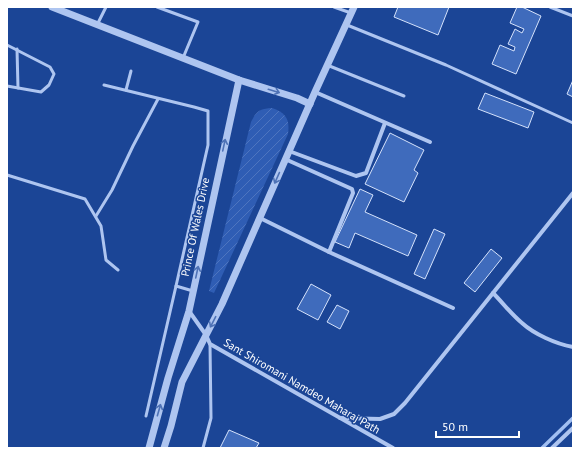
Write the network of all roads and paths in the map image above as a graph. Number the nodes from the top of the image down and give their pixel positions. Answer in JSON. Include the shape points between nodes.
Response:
{"nodes":[{"id":1,"x":52,"y":7,"type":"edge"},
{"id":2,"x":106,"y":7,"type":"edge"},
{"id":3,"x":157,"y":7,"type":"edge"},
{"id":4,"x":334,"y":7,"type":"edge"},
{"id":5,"x":550,"y":7,"type":"edge"},
{"id":6,"x":352,"y":10,"type":"edge"},
{"id":7,"x":573,"y":16,"type":"edge"},
{"id":8,"x":345,"y":24,"type":"junction"},
{"id":9,"x":97,"y":25,"type":"junction"},
{"id":10,"x":7,"y":45,"type":"edge"},
{"id":11,"x":17,"y":49,"type":"junction"},
{"id":12,"x":183,"y":58,"type":"junction"},
{"id":13,"x":327,"y":65,"type":"junction"},
{"id":14,"x":131,"y":71,"type":"dead end"},
{"id":15,"x":239,"y":80,"type":"junction"},
{"id":16,"x":104,"y":85,"type":"dead end"},
{"id":17,"x":7,"y":86,"type":"edge"},
{"id":18,"x":18,"y":88,"type":"junction"},
{"id":19,"x":126,"y":90,"type":"junction"},
{"id":20,"x":314,"y":92,"type":"junction"},
{"id":21,"x":404,"y":96,"type":"dead end"},
{"id":22,"x":158,"y":99,"type":"junction"},
{"id":23,"x":310,"y":104,"type":"junction"},
{"id":24,"x":385,"y":123,"type":"junction"},
{"id":25,"x":573,"y":123,"type":"edge"},
{"id":26,"x":430,"y":142,"type":"dead end"},
{"id":27,"x":289,"y":151,"type":"junction"},
{"id":28,"x":286,"y":159,"type":"junction"},
{"id":29,"x":7,"y":175,"type":"edge"},
{"id":30,"x":573,"y":193,"type":"edge"},
{"id":31,"x":96,"y":216,"type":"junction"},
{"id":32,"x":260,"y":218,"type":"junction"},
{"id":33,"x":329,"y":252,"type":"junction"},
{"id":34,"x":118,"y":270,"type":"dead end"},
{"id":35,"x":176,"y":286,"type":"junction"},
{"id":36,"x":193,"y":291,"type":"junction"},
{"id":37,"x":492,"y":293,"type":"junction"},
{"id":38,"x":453,"y":308,"type":"dead end"},
{"id":39,"x":189,"y":311,"type":"junction"},
{"id":40,"x":206,"y":335,"type":"junction"},
{"id":41,"x":210,"y":344,"type":"junction"},
{"id":42,"x":573,"y":347,"type":"edge"},
{"id":43,"x":146,"y":416,"type":"dead end"},
{"id":44,"x":340,"y":418,"type":"junction"},
{"id":45,"x":573,"y":428,"type":"edge"},
{"id":46,"x":149,"y":448,"type":"edge"},
{"id":47,"x":164,"y":448,"type":"edge"},
{"id":48,"x":203,"y":448,"type":"edge"},
{"id":49,"x":393,"y":448,"type":"edge"},
{"id":50,"x":552,"y":448,"type":"edge"}],
"edges":[{"from":1,"to":9,"type":"street"},
{"from":2,"to":9,"type":"lane"},
{"from":3,"to":12,"type":"lane","via":[[198,22]]},
{"from":4,"to":6,"type":"lane"},
{"from":5,"to":7,"type":"lane"},
{"from":6,"to":8,"type":"street"},
{"from":8,"to":13,"type":"street"},
{"from":8,"to":25,"type":"lane","via":[[446,65]]},
{"from":9,"to":12,"type":"street"},
{"from":10,"to":11,"type":"lane"},
{"from":11,"to":18,"type":"lane"},
{"from":11,"to":18,"type":"lane","via":[[50,67],[54,74],[49,86],[41,92]]},
{"from":12,"to":15,"type":"street"},
{"from":13,"to":20,"type":"street"},
{"from":13,"to":21,"type":"lane"},
{"from":14,"to":19,"type":"lane"},
{"from":15,"to":23,"type":"street","one_way":true},
{"from":36,"to":15,"type":"street","name":"Prince Of Wales Drive","one_way":true},
{"from":16,"to":19,"type":"lane"},
{"from":17,"to":18,"type":"lane"},
{"from":19,"to":22,"type":"lane"},
{"from":20,"to":23,"type":"street"},
{"from":20,"to":24,"type":"street"},
{"from":22,"to":31,"type":"lane"},
{"from":22,"to":35,"type":"lane","via":[[208,111],[208,145]]},
{"from":23,"to":27,"type":"street"},
{"from":24,"to":26,"type":"street"},
{"from":24,"to":27,"type":"street","via":[[366,173],[356,176]]},
{"from":27,"to":28,"type":"street"},
{"from":28,"to":32,"type":"street","one_way":true},
{"from":28,"to":33,"type":"street","via":[[352,189],[353,193]]},
{"from":29,"to":31,"type":"lane","via":[[85,199]]},
{"from":30,"to":37,"type":"street"},
{"from":31,"to":34,"type":"lane","via":[[101,226],[106,260]]},
{"from":32,"to":33,"type":"street"},
{"from":32,"to":40,"type":"street","one_way":true},
{"from":33,"to":38,"type":"street"},
{"from":35,"to":36,"type":"lane"},
{"from":35,"to":43,"type":"lane"},
{"from":36,"to":39,"type":"street","name":"Prince Of Wales Drive"},
{"from":37,"to":42,"type":"street","via":[[529,329]]},
{"from":37,"to":44,"type":"street","via":[[394,414],[380,419]]},
{"from":39,"to":40,"type":"street","name":"Sant Shiromani Namdeo Maharaj Path"},
{"from":46,"to":39,"type":"street","name":"Prince Of Wales Drive","one_way":true},
{"from":40,"to":41,"type":"street","name":"Sant Shiromani Namdeo Maharaj Path"},
{"from":40,"to":47,"type":"street","via":[[182,382]]},
{"from":41,"to":44,"type":"street","name":"Sant Shiromani Namdeo Maharaj Path"},
{"from":41,"to":48,"type":"lane","via":[[211,418]]},
{"from":44,"to":49,"type":"street","name":"Sant Shiromani Namdeo Maharaj Path"},
{"from":45,"to":50,"type":"street"}]}
